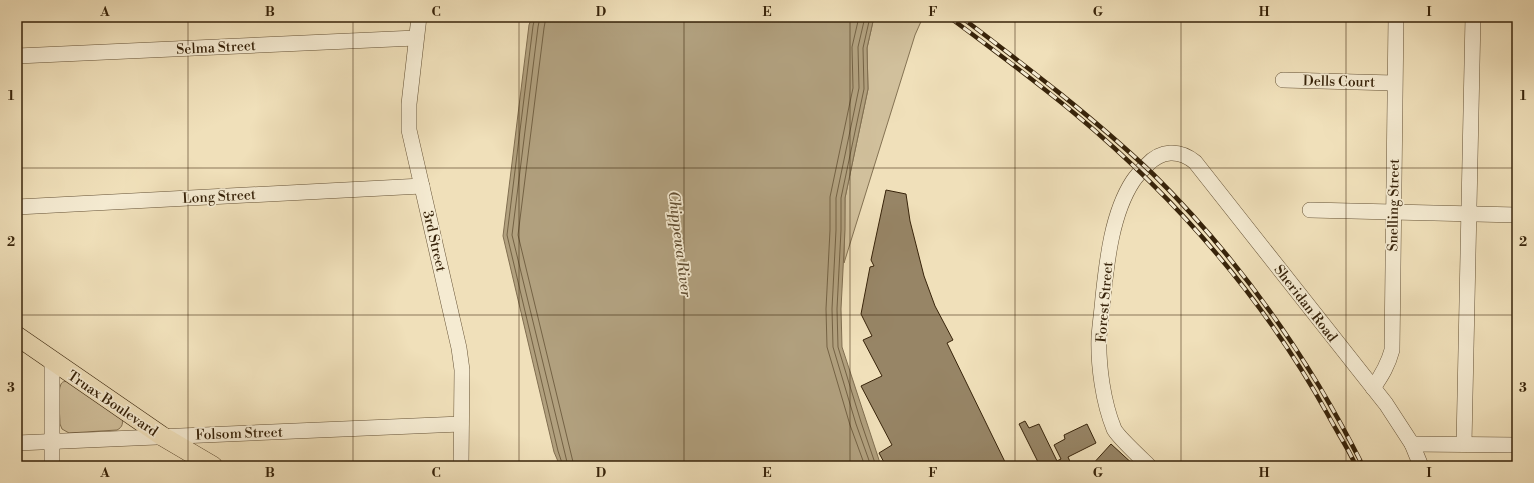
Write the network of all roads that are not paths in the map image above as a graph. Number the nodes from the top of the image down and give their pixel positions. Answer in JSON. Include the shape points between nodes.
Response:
{"nodes":[{"id":1,"x":419,"y":17,"type":"edge"},
{"id":2,"x":1396,"y":17,"type":"edge"},
{"id":3,"x":1473,"y":17,"type":"edge"},
{"id":4,"x":416,"y":38,"type":"junction"},
{"id":5,"x":17,"y":56,"type":"edge"},
{"id":6,"x":1283,"y":80,"type":"dead end"},
{"id":7,"x":1394,"y":83,"type":"junction"},
{"id":8,"x":1176,"y":152,"type":"joint"},
{"id":9,"x":422,"y":186,"type":"junction"},
{"id":10,"x":17,"y":207,"type":"edge"},
{"id":11,"x":1310,"y":210,"type":"dead end"},
{"id":12,"x":1392,"y":211,"type":"junction"},
{"id":13,"x":1469,"y":214,"type":"junction"},
{"id":14,"x":1517,"y":215,"type":"edge"},
{"id":15,"x":17,"y":336,"type":"edge"},
{"id":16,"x":52,"y":361,"type":"junction"},
{"id":17,"x":1373,"y":388,"type":"junction"},
{"id":18,"x":461,"y":424,"type":"junction"},
{"id":19,"x":162,"y":436,"type":"junction"},
{"id":20,"x":52,"y":442,"type":"junction"},
{"id":21,"x":17,"y":443,"type":"edge"},
{"id":22,"x":1412,"y":444,"type":"junction"},
{"id":23,"x":1464,"y":444,"type":"junction"},
{"id":24,"x":1517,"y":446,"type":"edge"},
{"id":25,"x":211,"y":465,"type":"edge"},
{"id":26,"x":52,"y":466,"type":"edge"},
{"id":27,"x":461,"y":466,"type":"edge"},
{"id":28,"x":1149,"y":466,"type":"edge"},
{"id":29,"x":1421,"y":466,"type":"edge"}],
"edges":[{"from":1,"to":4,"type":"street","name":"3rd Street"},
{"from":2,"to":7,"type":"street","name":"Snelling Street"},
{"from":3,"to":13,"type":"street"},
{"from":4,"to":5,"type":"street","name":"Selma Street"},
{"from":4,"to":9,"type":"street","name":"3rd Street","via":[[408,118]]},
{"from":6,"to":7,"type":"street","name":"Dells Court"},
{"from":7,"to":12,"type":"street","name":"Snelling Street"},
{"from":8,"to":17,"type":"street","name":"Sheridan Road","via":[[1195,162]]},
{"from":8,"to":28,"type":"street","name":"Forest Street","via":[[1161,155],[1150,162],[1133,181],[1120,207],[1107,259],[1099,337],[1101,384],[1115,430]]},
{"from":9,"to":10,"type":"street","name":"Long Street"},
{"from":9,"to":18,"type":"street","name":"3rd Street","via":[[459,348],[462,370]]},
{"from":11,"to":12,"type":"street"},
{"from":12,"to":13,"type":"street"},
{"from":12,"to":17,"type":"street","name":"Snelling Street","via":[[1392,350],[1384,373]]},
{"from":13,"to":14,"type":"street"},
{"from":13,"to":23,"type":"street"},
{"from":15,"to":16,"type":"main road","name":"Truax Boulevard"},
{"from":16,"to":19,"type":"main road","name":"Truax Boulevard"},
{"from":16,"to":20,"type":"street"},
{"from":17,"to":22,"type":"street","name":"Sheridan Road"},
{"from":18,"to":19,"type":"street","name":"Folsom Street"},
{"from":18,"to":27,"type":"street","name":"3rd Street"},
{"from":19,"to":20,"type":"street","name":"Folsom Street"},
{"from":19,"to":25,"type":"main road","name":"Truax Boulevard"},
{"from":20,"to":21,"type":"street","name":"Folsom Street"},
{"from":20,"to":26,"type":"street"},
{"from":22,"to":23,"type":"street"},
{"from":22,"to":29,"type":"street","name":"Sheridan Road"},
{"from":23,"to":24,"type":"street"}]}
